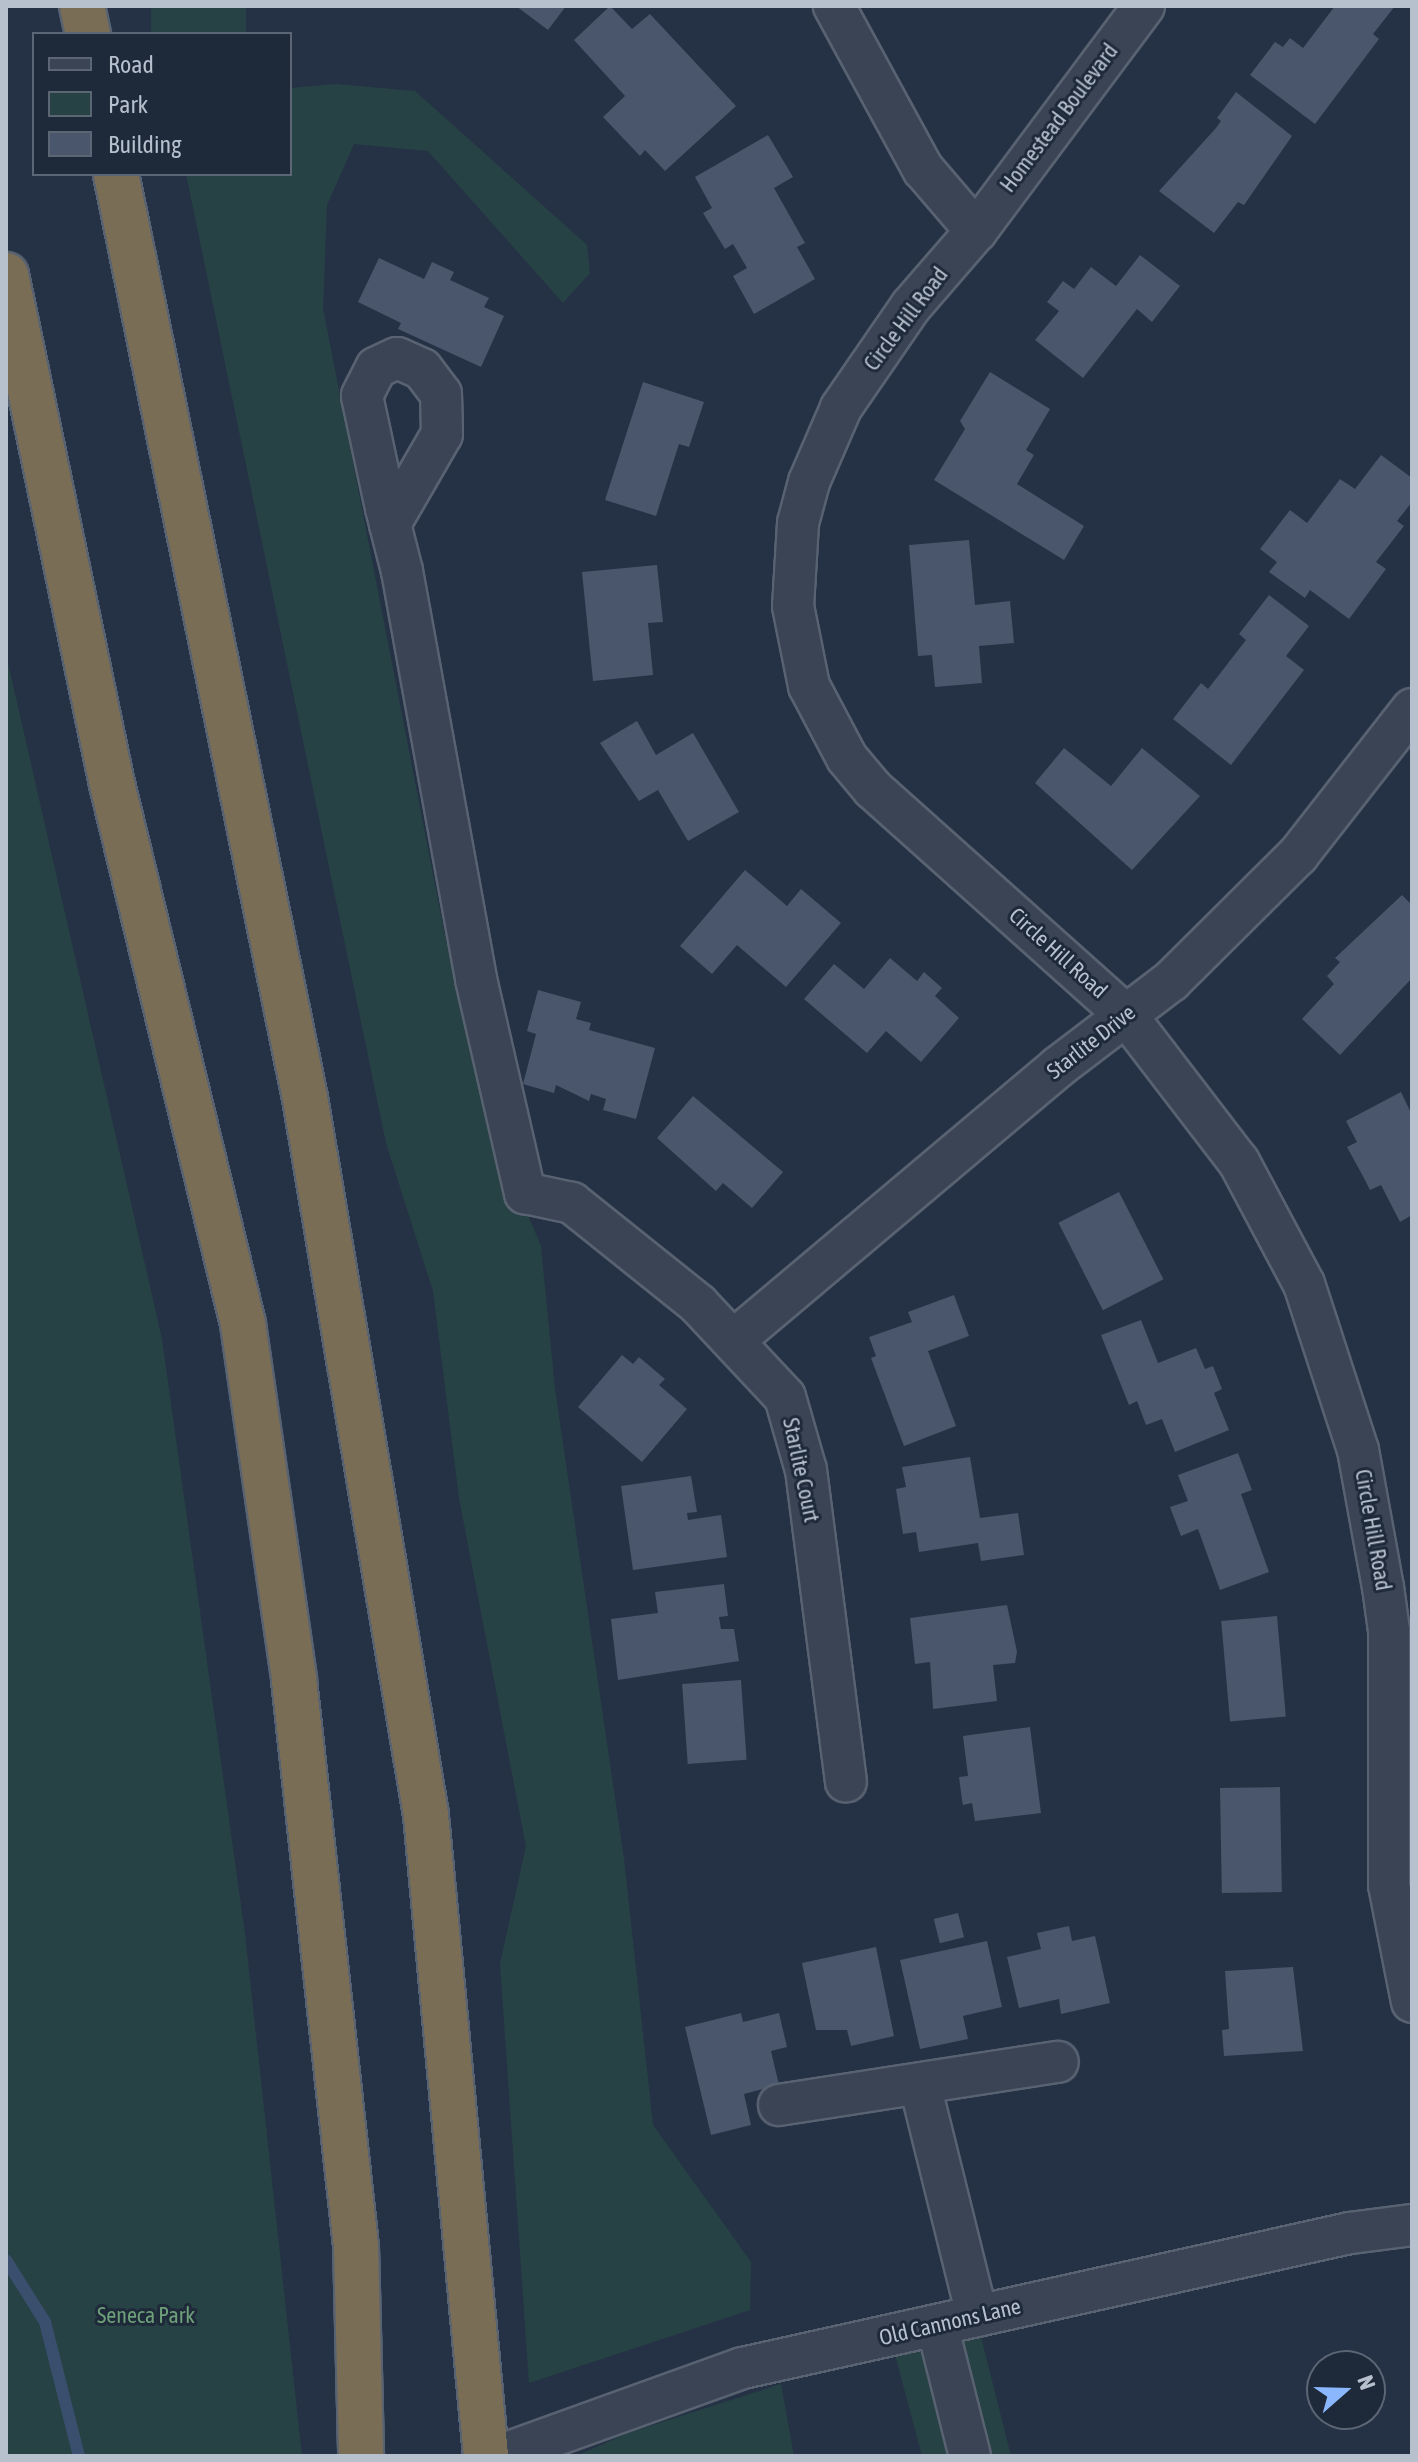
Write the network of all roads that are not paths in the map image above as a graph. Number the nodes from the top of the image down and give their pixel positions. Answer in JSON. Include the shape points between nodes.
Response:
{"nodes":[{"id":1,"x":82,"y":6,"type":"edge"},
{"id":2,"x":834,"y":6,"type":"edge"},
{"id":3,"x":1144,"y":6,"type":"edge"},
{"id":4,"x":88,"y":32,"type":"edge"},
{"id":5,"x":116,"y":176,"type":"edge"},
{"id":6,"x":976,"y":231,"type":"junction"},
{"id":7,"x":6,"y":275,"type":"edge"},
{"id":8,"x":390,"y":524,"type":"dead end"},
{"id":9,"x":1412,"y":709,"type":"edge"},
{"id":10,"x":1126,"y":1015,"type":"junction"},
{"id":11,"x":734,"y":1340,"type":"junction"},
{"id":12,"x":1398,"y":1580,"type":"edge"},
{"id":13,"x":846,"y":1781,"type":"dead end"},
{"id":14,"x":1412,"y":2002,"type":"edge"},
{"id":15,"x":1058,"y":2062,"type":"dead end"},
{"id":16,"x":920,"y":2085,"type":"junction"},
{"id":17,"x":779,"y":2105,"type":"dead end"},
{"id":18,"x":1412,"y":2225,"type":"edge"},
{"id":19,"x":977,"y":2316,"type":"junction"},
{"id":20,"x":937,"y":2325,"type":"junction"},
{"id":21,"x":489,"y":2444,"type":"edge"},
{"id":22,"x":361,"y":2456,"type":"edge"},
{"id":23,"x":970,"y":2456,"type":"edge"}],
"edges":[{"from":1,"to":4,"type":"highway"},
{"from":2,"to":6,"type":"street","via":[[923,169]]},
{"from":3,"to":6,"type":"street","name":"Homestead Boulevard"},
{"from":5,"to":21,"type":"highway","via":[[305,1098],[426,1815]]},
{"from":6,"to":10,"type":"street","name":"Circle Hill Road","via":[[878,351],[841,408],[809,482],[793,564],[799,647],[826,724],[873,789]]},
{"from":7,"to":22,"type":"highway","via":[[112,784],[243,1324],[294,1680],[354,2230]]},
{"from":8,"to":11,"type":"street","name":"Starlite Court","via":[[476,979],[525,1193],[572,1203],[698,1304]]},
{"from":9,"to":10,"type":"street","name":"Starlite Drive","via":[[1298,855],[1245,912]]},
{"from":10,"to":11,"type":"street","name":"Starlite Drive"},
{"from":10,"to":12,"type":"street","name":"Circle Hill Road","via":[[1239,1162],[1304,1284]]},
{"from":11,"to":13,"type":"street","name":"Starlite Court","via":[[785,1397],[799,1445]]},
{"from":12,"to":14,"type":"street","name":"Circle Hill Road","via":[[1389,1631],[1389,1885]]},
{"from":15,"to":16,"type":"street"},
{"from":16,"to":17,"type":"street"},
{"from":16,"to":19,"type":"street"},
{"from":18,"to":19,"type":"street","name":"Old Cannons Lane","via":[[1350,2233]]},
{"from":19,"to":20,"type":"street","name":"Old Cannons Lane"},
{"from":20,"to":21,"type":"street","name":"Old Cannons Lane","via":[[743,2368]]},
{"from":20,"to":23,"type":"street"}]}
